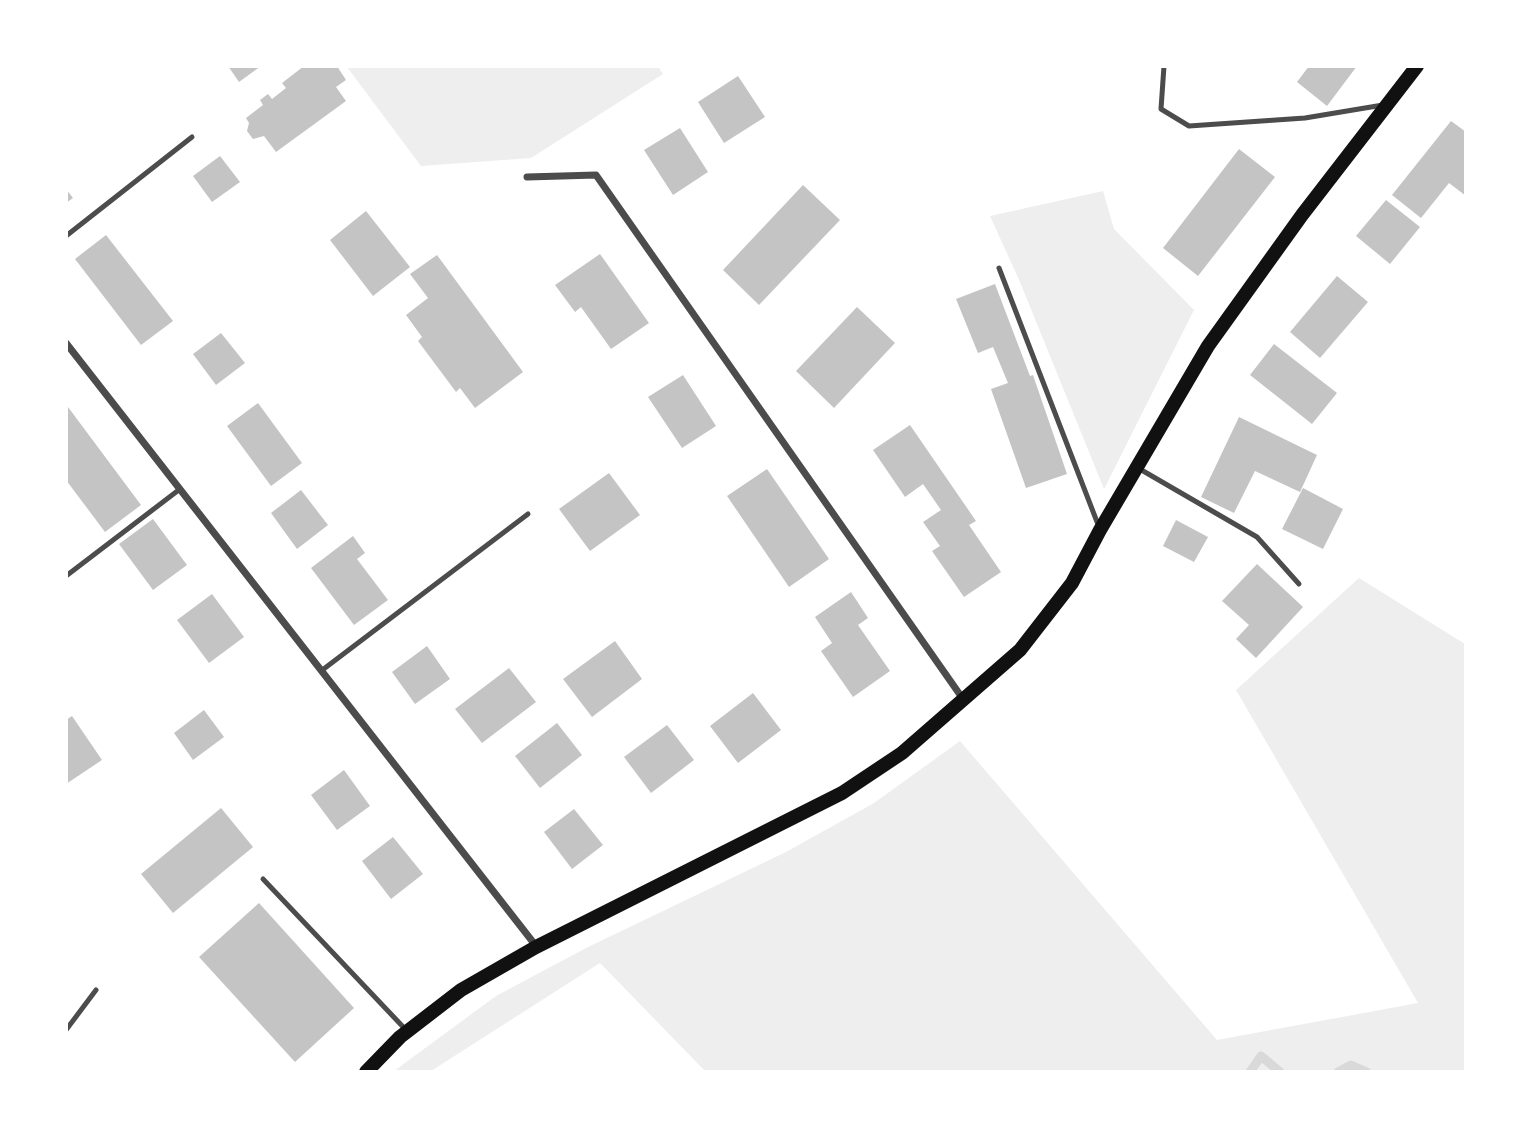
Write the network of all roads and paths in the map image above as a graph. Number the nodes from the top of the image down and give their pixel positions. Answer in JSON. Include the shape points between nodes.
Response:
{"nodes":[{"id":1,"x":1164,"y":66,"type":"edge"},
{"id":2,"x":1418,"y":66,"type":"edge"},
{"id":3,"x":1387,"y":105,"type":"junction"},
{"id":4,"x":192,"y":137,"type":"dead end"},
{"id":5,"x":527,"y":177,"type":"dead end"},
{"id":6,"x":66,"y":236,"type":"edge"},
{"id":7,"x":999,"y":268,"type":"dead end"},
{"id":8,"x":66,"y":343,"type":"edge"},
{"id":9,"x":1138,"y":468,"type":"junction"},
{"id":10,"x":180,"y":489,"type":"junction"},
{"id":11,"x":528,"y":514,"type":"dead end"},
{"id":12,"x":1100,"y":530,"type":"junction"},
{"id":13,"x":66,"y":576,"type":"edge"},
{"id":14,"x":1299,"y":584,"type":"dead end"},
{"id":15,"x":321,"y":671,"type":"junction"},
{"id":16,"x":963,"y":700,"type":"junction"},
{"id":17,"x":263,"y":879,"type":"dead end"},
{"id":18,"x":536,"y":947,"type":"junction"},
{"id":19,"x":96,"y":990,"type":"dead end"},
{"id":20,"x":66,"y":1030,"type":"edge"},
{"id":21,"x":407,"y":1031,"type":"junction"},
{"id":22,"x":366,"y":1072,"type":"edge"}],
"edges":[{"from":1,"to":3,"type":"lane","via":[[1161,108],[1189,126],[1305,118]]},
{"from":2,"to":3,"type":"main road"},
{"from":3,"to":9,"type":"main road","via":[[1208,346]]},
{"from":4,"to":6,"type":"lane"},
{"from":5,"to":16,"type":"street","via":[[596,175]]},
{"from":7,"to":12,"type":"lane"},
{"from":8,"to":10,"type":"street"},
{"from":9,"to":12,"type":"main road"},
{"from":9,"to":14,"type":"lane","via":[[1257,537]]},
{"from":10,"to":13,"type":"lane"},
{"from":10,"to":15,"type":"street"},
{"from":11,"to":15,"type":"lane"},
{"from":12,"to":16,"type":"main road","via":[[1072,583],[1020,650]]},
{"from":15,"to":18,"type":"street"},
{"from":16,"to":18,"type":"main road","via":[[902,753],[842,793]]},
{"from":17,"to":21,"type":"lane"},
{"from":18,"to":21,"type":"main road","via":[[461,990]]},
{"from":19,"to":20,"type":"lane"},
{"from":21,"to":22,"type":"main road"}]}
